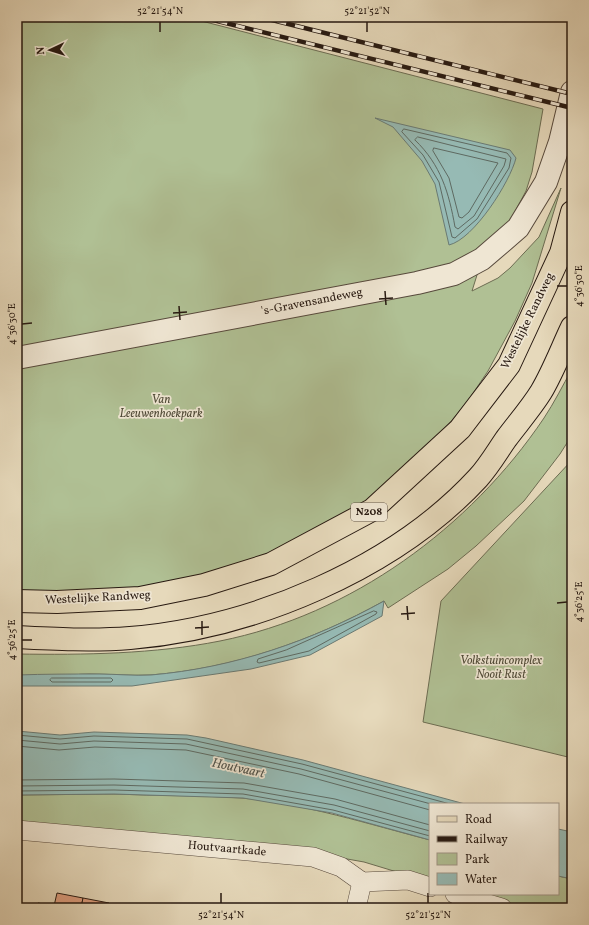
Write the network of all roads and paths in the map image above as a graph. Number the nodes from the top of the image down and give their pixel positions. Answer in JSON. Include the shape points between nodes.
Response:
{"nodes":[{"id":1,"x":572,"y":92,"type":"edge"},
{"id":2,"x":572,"y":212,"type":"edge"},
{"id":3,"x":572,"y":327,"type":"edge"},
{"id":4,"x":17,"y":358,"type":"edge"},
{"id":5,"x":17,"y":601,"type":"edge"},
{"id":6,"x":17,"y":637,"type":"edge"},
{"id":7,"x":17,"y":830,"type":"edge"},
{"id":8,"x":362,"y":882,"type":"junction"},
{"id":9,"x":429,"y":887,"type":"edge"},
{"id":10,"x":458,"y":895,"type":"edge"},
{"id":11,"x":356,"y":908,"type":"edge"},
{"id":12,"x":502,"y":908,"type":"edge"}],
"edges":[{"from":1,"to":4,"type":"street","name":"'s-Gravensandeweg","via":[[560,142],[546,182],[518,228],[482,259],[454,274]]},
{"from":2,"to":5,"type":"main road","name":"Westelijke Randweg","number":"N208","via":[[561,252],[509,365],[460,429],[372,510],[271,564],[204,585],[140,598]]},
{"from":3,"to":6,"type":"main road","via":[[541,391],[478,477],[436,517],[388,551],[347,574],[290,602],[235,620],[196,628],[130,638]]},
{"from":7,"to":8,"type":"street","name":"Houtvaartkade","via":[[313,857],[341,867]]},
{"from":8,"to":9,"type":"street","via":[[408,880]]},
{"from":8,"to":11,"type":"street"},
{"from":10,"to":12,"type":"street"}]}
